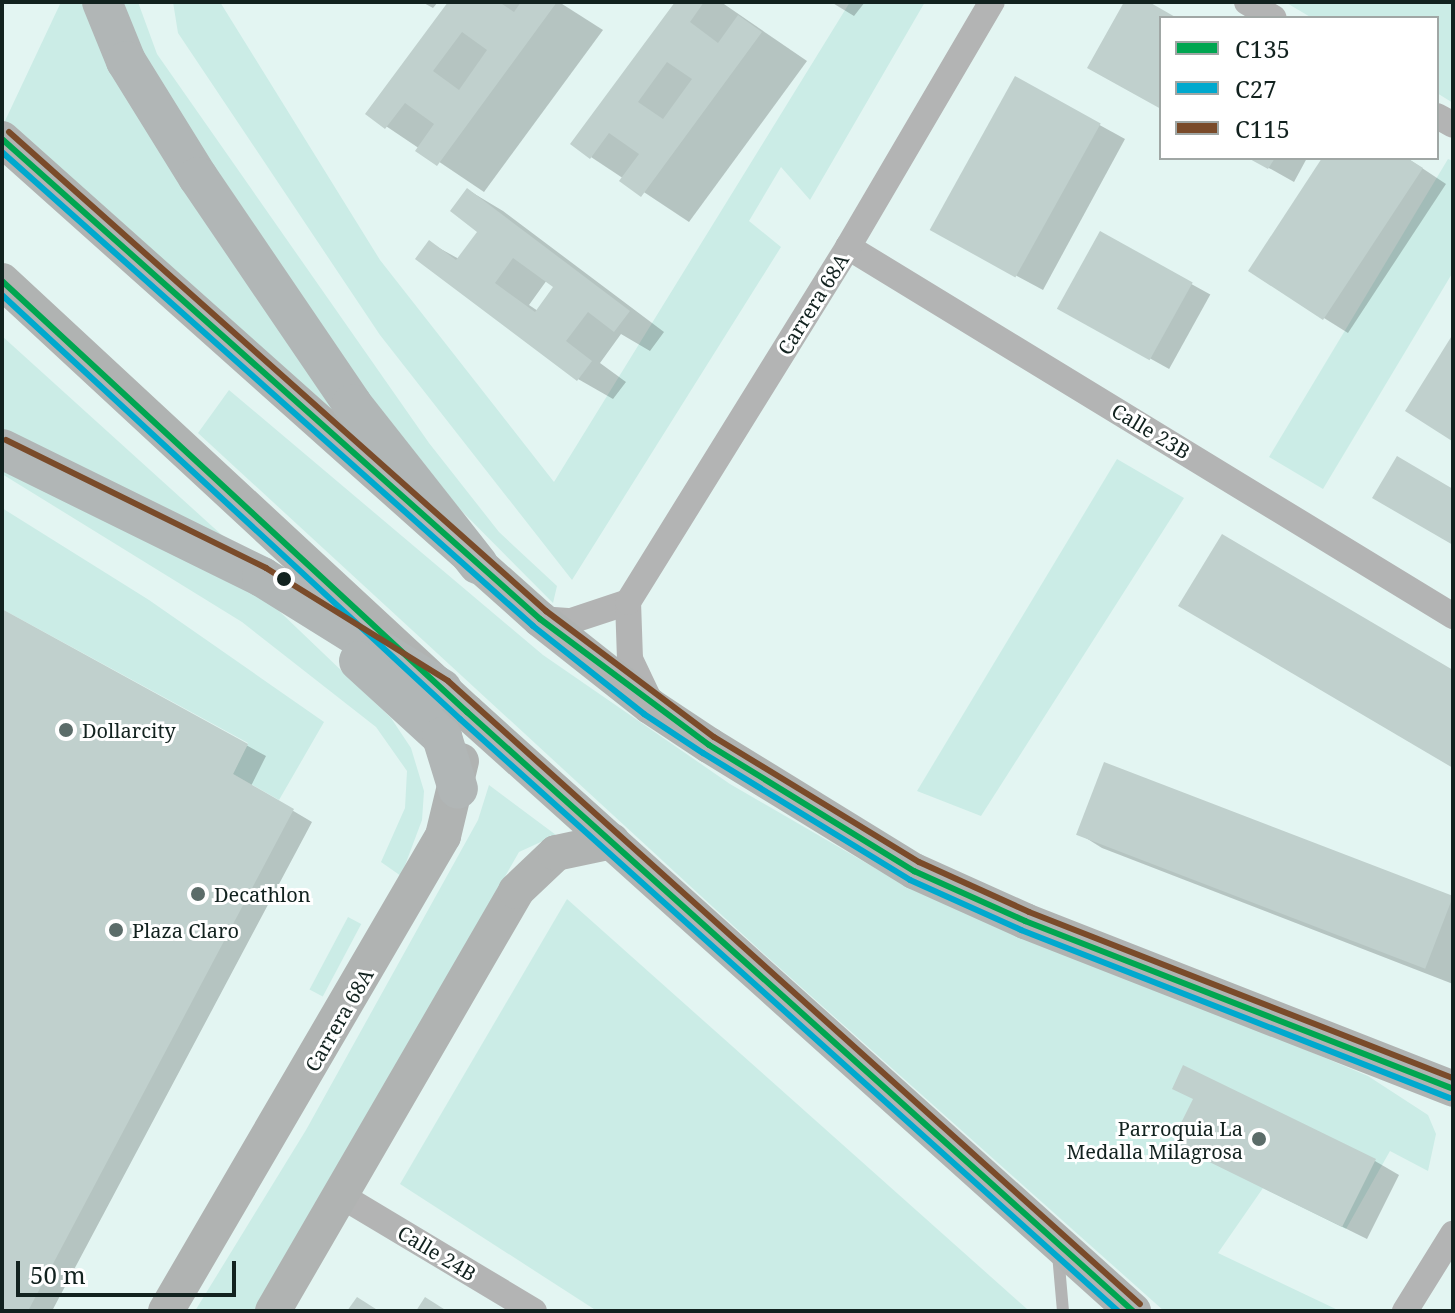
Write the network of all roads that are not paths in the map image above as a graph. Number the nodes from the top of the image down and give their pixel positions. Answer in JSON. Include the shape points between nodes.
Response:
{"nodes":[{"id":1,"x":102,"y":2,"type":"edge"},
{"id":2,"x":992,"y":2,"type":"edge"},
{"id":3,"x":1247,"y":2,"type":"edge"},
{"id":4,"x":1271,"y":16,"type":"edge"},
{"id":5,"x":2,"y":139,"type":"edge"},
{"id":6,"x":848,"y":247,"type":"junction"},
{"id":7,"x":2,"y":281,"type":"edge"},
{"id":8,"x":2,"y":449,"type":"edge"},
{"id":9,"x":478,"y":564,"type":"junction"},
{"id":10,"x":262,"y":577,"type":"junction"},
{"id":11,"x":628,"y":602,"type":"junction"},
{"id":12,"x":1453,"y":616,"type":"edge"},
{"id":13,"x":540,"y":619,"type":"junction"},
{"id":14,"x":454,"y":700,"type":"junction"},
{"id":15,"x":656,"y":709,"type":"junction"},
{"id":16,"x":458,"y":789,"type":"junction"},
{"id":17,"x":612,"y":841,"type":"junction"},
{"id":18,"x":1453,"y":1089,"type":"edge"},
{"id":19,"x":340,"y":1195,"type":"junction"},
{"id":20,"x":1453,"y":1234,"type":"edge"},
{"id":21,"x":1057,"y":1239,"type":"junction"},
{"id":22,"x":166,"y":1311,"type":"edge"},
{"id":23,"x":273,"y":1311,"type":"edge"},
{"id":24,"x":534,"y":1311,"type":"edge"},
{"id":25,"x":1063,"y":1311,"type":"edge"},
{"id":26,"x":1133,"y":1311,"type":"edge"},
{"id":27,"x":1405,"y":1311,"type":"edge"}],
"edges":[{"from":1,"to":9,"type":"main road","via":[[126,61],[198,177],[352,404]]},
{"from":2,"to":6,"type":"street","name":"Carrera 68A"},
{"from":3,"to":4,"type":"street"},
{"from":5,"to":9,"type":"main road"},
{"from":6,"to":11,"type":"street","name":"Carrera 68A"},
{"from":6,"to":12,"type":"street","name":"Calle 23B"},
{"from":7,"to":14,"type":"main road"},
{"from":8,"to":10,"type":"main road"},
{"from":9,"to":13,"type":"main road"},
{"from":10,"to":14,"type":"main road"},
{"from":10,"to":16,"type":"main road","via":[[430,722],[450,752]]},
{"from":11,"to":13,"type":"street","via":[[583,619]]},
{"from":11,"to":15,"type":"street","via":[[630,659],[636,680]]},
{"from":13,"to":15,"type":"main road"},
{"from":14,"to":16,"type":"main road","name":"Carrera 68A"},
{"from":14,"to":17,"type":"main road"},
{"from":15,"to":18,"type":"main road","via":[[914,871],[1025,921]]},
{"from":16,"to":22,"type":"main road","name":"Carrera 68A","via":[[443,836],[399,918]]},
{"from":17,"to":19,"type":"main road","via":[[556,853],[516,891]]},
{"from":17,"to":21,"type":"main road"},
{"from":19,"to":23,"type":"main road"},
{"from":19,"to":24,"type":"street","name":"Calle 24B"},
{"from":20,"to":27,"type":"street"},
{"from":21,"to":25,"type":"lane"},
{"from":21,"to":26,"type":"main road"}]}
